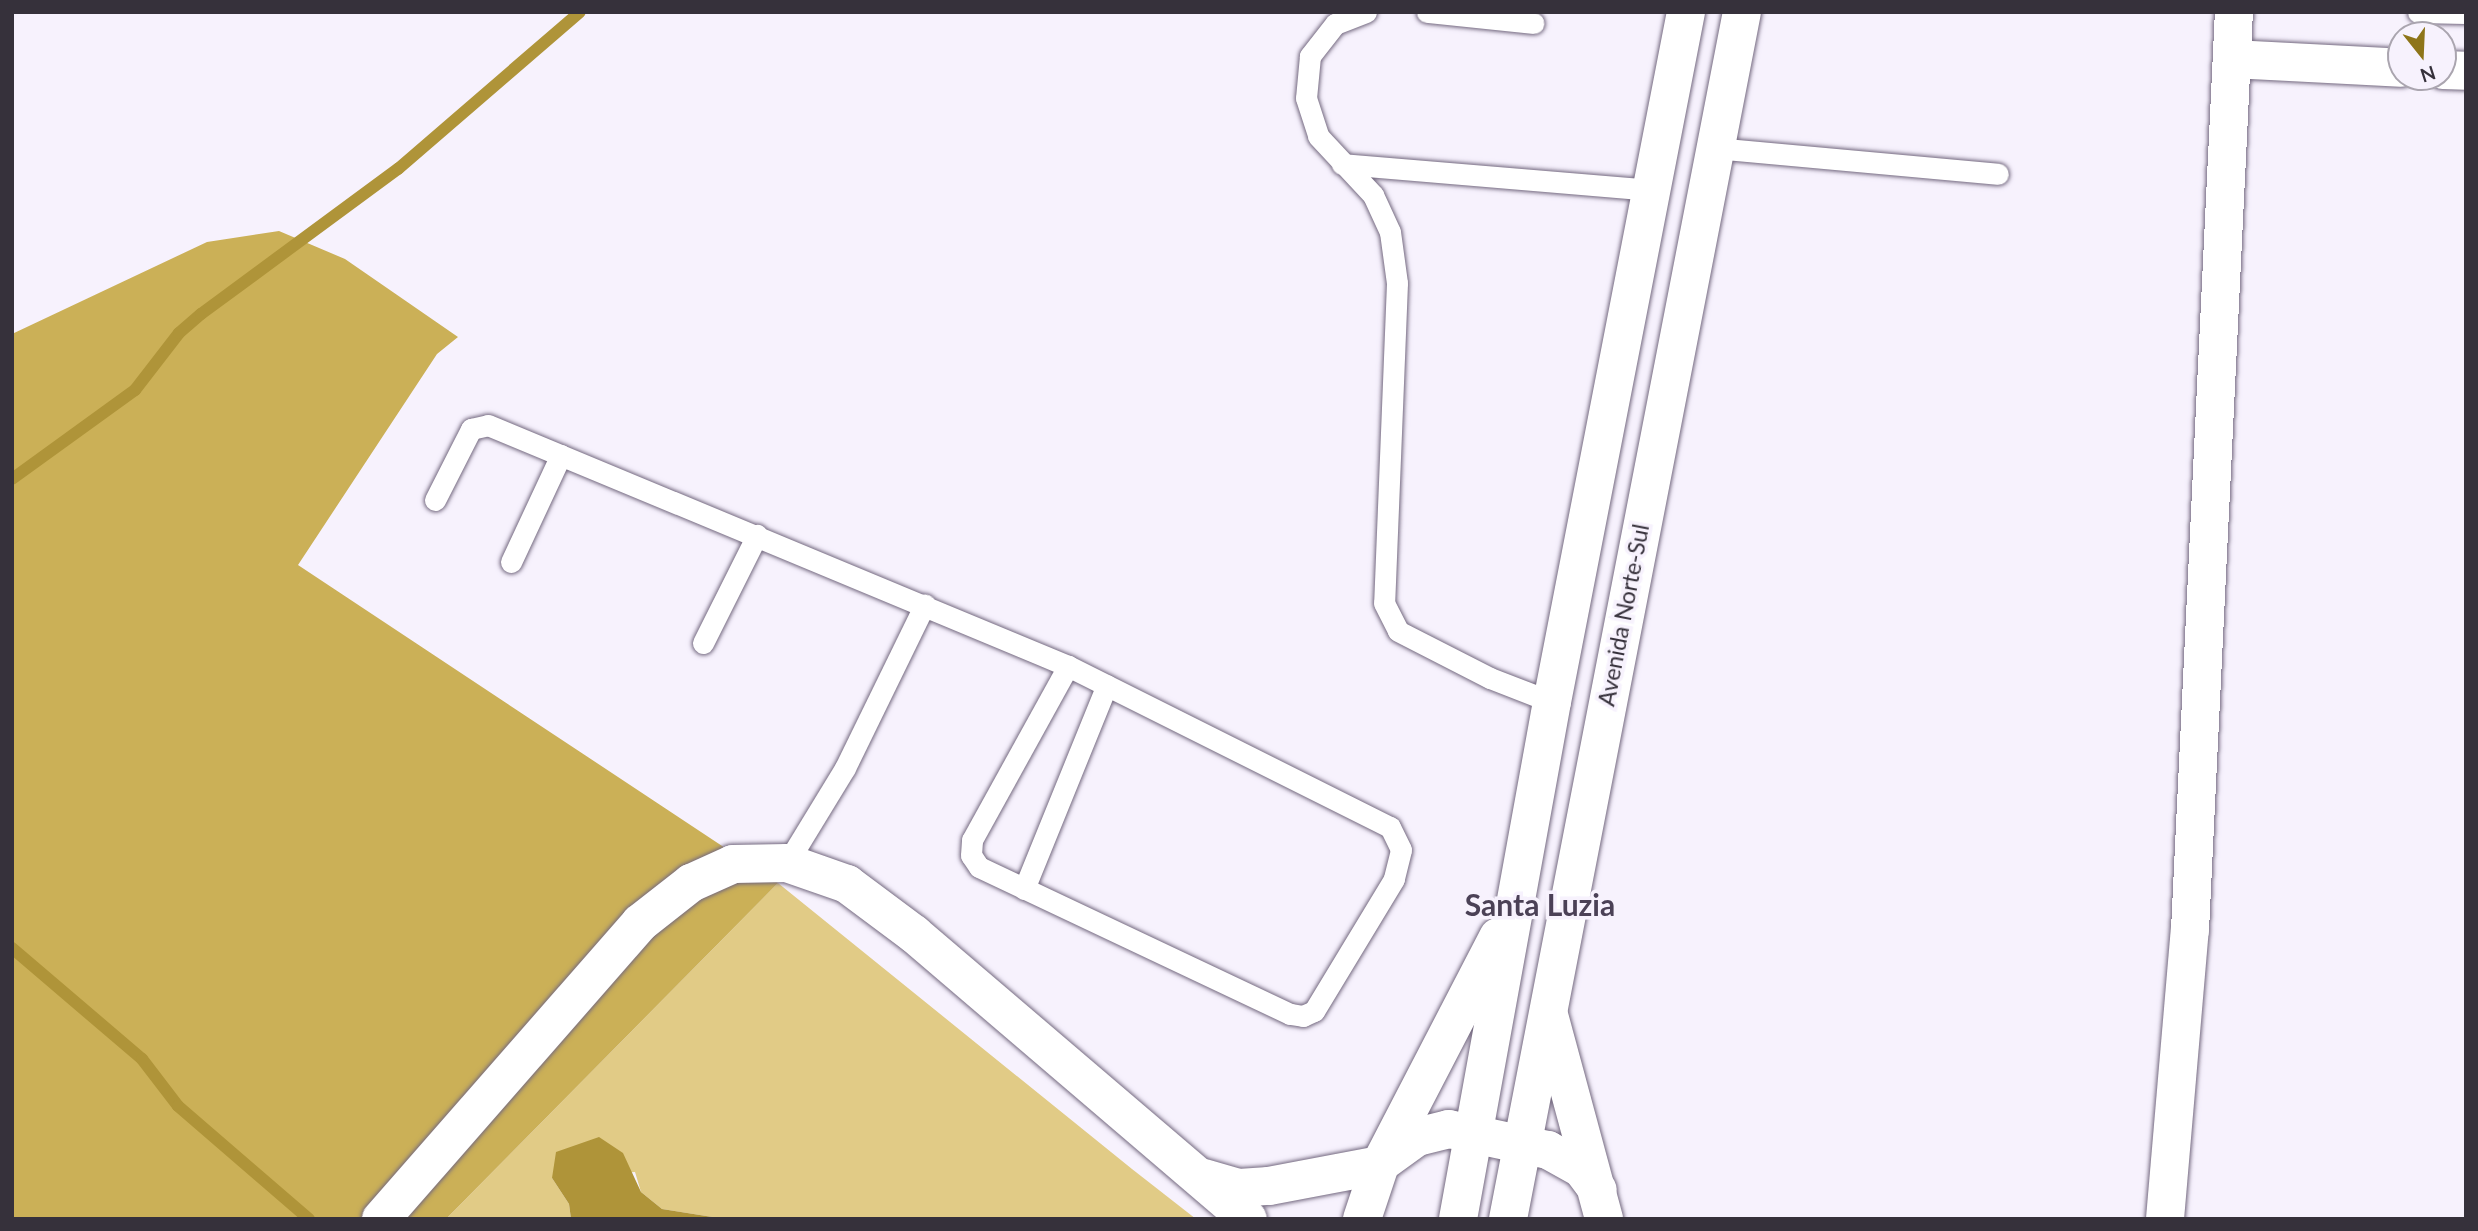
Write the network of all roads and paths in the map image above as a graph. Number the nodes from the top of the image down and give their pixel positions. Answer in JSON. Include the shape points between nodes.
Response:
{"nodes":[{"id":1,"x":1366,"y":12,"type":"edge"},
{"id":2,"x":1427,"y":12,"type":"edge"},
{"id":3,"x":1686,"y":12,"type":"edge"},
{"id":4,"x":1742,"y":12,"type":"edge"},
{"id":5,"x":2234,"y":12,"type":"edge"},
{"id":6,"x":2418,"y":12,"type":"edge"},
{"id":7,"x":2466,"y":13,"type":"edge"},
{"id":8,"x":1533,"y":23,"type":"dead end"},
{"id":9,"x":2232,"y":59,"type":"junction"},
{"id":10,"x":2387,"y":67,"type":"edge"},
{"id":11,"x":1714,"y":148,"type":"junction"},
{"id":12,"x":1342,"y":164,"type":"junction"},
{"id":13,"x":1998,"y":174,"type":"dead end"},
{"id":14,"x":1651,"y":190,"type":"junction"},
{"id":15,"x":561,"y":455,"type":"junction"},
{"id":16,"x":435,"y":500,"type":"dead end"},
{"id":17,"x":757,"y":535,"type":"junction"},
{"id":18,"x":511,"y":562,"type":"dead end"},
{"id":19,"x":925,"y":604,"type":"junction"},
{"id":20,"x":703,"y":643,"type":"dead end"},
{"id":21,"x":1068,"y":666,"type":"junction"},
{"id":22,"x":1107,"y":685,"type":"junction"},
{"id":23,"x":1552,"y":702,"type":"junction"},
{"id":24,"x":787,"y":863,"type":"junction"},
{"id":25,"x":1024,"y":889,"type":"junction"},
{"id":26,"x":1515,"y":904,"type":"junction"},
{"id":27,"x":1546,"y":1006,"type":"junction"},
{"id":28,"x":1474,"y":1133,"type":"junction"},
{"id":29,"x":1522,"y":1142,"type":"junction"},
{"id":30,"x":1380,"y":1165,"type":"junction"},
{"id":31,"x":1192,"y":1174,"type":"junction"},
{"id":32,"x":1601,"y":1204,"type":"edge"},
{"id":33,"x":382,"y":1219,"type":"edge"},
{"id":34,"x":1248,"y":1219,"type":"edge"},
{"id":35,"x":1362,"y":1219,"type":"edge"},
{"id":36,"x":1458,"y":1219,"type":"edge"},
{"id":37,"x":1508,"y":1219,"type":"edge"},
{"id":38,"x":2165,"y":1219,"type":"edge"}],
"edges":[{"from":1,"to":12,"type":"lane","via":[[1335,24],[1310,56],[1306,98],[1318,136]]},
{"from":2,"to":8,"type":"lane"},
{"from":3,"to":14,"type":"main road"},
{"from":4,"to":11,"type":"main road","name":"Avenida Norte-Sul"},
{"from":5,"to":9,"type":"main road"},
{"from":6,"to":7,"type":"lane"},
{"from":9,"to":10,"type":"main road"},
{"from":9,"to":38,"type":"main road","via":[[2190,930]]},
{"from":11,"to":13,"type":"lane"},
{"from":11,"to":27,"type":"main road","name":"Avenida Norte-Sul"},
{"from":12,"to":14,"type":"lane"},
{"from":12,"to":23,"type":"lane","via":[[1373,195],[1390,232],[1397,283],[1384,603],[1398,631],[1490,678]]},
{"from":14,"to":23,"type":"main road"},
{"from":15,"to":16,"type":"lane","via":[[478,425],[471,429]]},
{"from":15,"to":17,"type":"lane"},
{"from":15,"to":18,"type":"lane"},
{"from":17,"to":19,"type":"lane"},
{"from":17,"to":20,"type":"lane"},
{"from":19,"to":21,"type":"lane"},
{"from":19,"to":24,"type":"lane","via":[[845,768]]},
{"from":21,"to":22,"type":"lane"},
{"from":21,"to":25,"type":"lane","via":[[972,840],[971,855],[979,867]]},
{"from":22,"to":25,"type":"lane"},
{"from":22,"to":25,"type":"lane","via":[[1390,827],[1401,850],[1394,879],[1314,1011],[1303,1016],[1290,1014]]},
{"from":23,"to":26,"type":"main road"},
{"from":24,"to":31,"type":"main road","via":[[847,884],[915,934]]},
{"from":24,"to":33,"type":"main road","via":[[733,864],[691,883],[640,923]]},
{"from":26,"to":28,"type":"main road"},
{"from":26,"to":30,"type":"main road"},
{"from":27,"to":29,"type":"main road","name":"Avenida Norte-Sul"},
{"from":27,"to":32,"type":"main road"},
{"from":28,"to":29,"type":"main road"},
{"from":28,"to":30,"type":"main road","via":[[1449,1129],[1424,1134],[1398,1147]]},
{"from":28,"to":36,"type":"main road"},
{"from":29,"to":32,"type":"main road","via":[[1569,1160]]},
{"from":29,"to":37,"type":"main road","name":"Avenida Norte-Sul"},
{"from":30,"to":31,"type":"main road","via":[[1239,1188]]},
{"from":30,"to":35,"type":"main road"},
{"from":31,"to":34,"type":"main road"}]}
